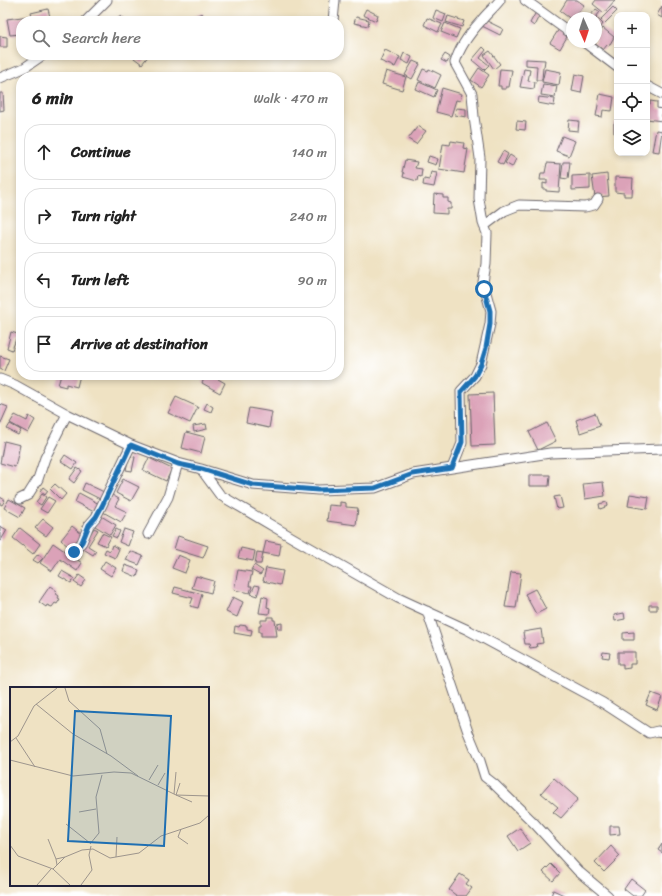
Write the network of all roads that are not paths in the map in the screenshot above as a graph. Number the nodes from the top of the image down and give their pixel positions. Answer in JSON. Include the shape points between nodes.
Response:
{"nodes":[{"id":1,"x":107,"y":0,"type":"edge"},
{"id":2,"x":335,"y":0,"type":"edge"},
{"id":3,"x":500,"y":0,"type":"edge"},
{"id":4,"x":525,"y":0,"type":"edge"},
{"id":5,"x":91,"y":16,"type":"edge"},
{"id":6,"x":333,"y":16,"type":"edge"},
{"id":7,"x":566,"y":30,"type":"edge"},
{"id":8,"x":592,"y":48,"type":"edge"},
{"id":9,"x":36,"y":60,"type":"edge"},
{"id":10,"x":614,"y":65,"type":"edge"},
{"id":11,"x":0,"y":78,"type":"edge"},
{"id":12,"x":650,"y":88,"type":"edge"},
{"id":13,"x":662,"y":94,"type":"edge"},
{"id":14,"x":598,"y":199,"type":"dead end"},
{"id":15,"x":484,"y":226,"type":"junction"},
{"id":16,"x":0,"y":379,"type":"edge"},
{"id":17,"x":67,"y":414,"type":"junction"},
{"id":18,"x":131,"y":445,"type":"junction"},
{"id":19,"x":662,"y":450,"type":"edge"},
{"id":20,"x":178,"y":464,"type":"junction"},
{"id":21,"x":452,"y":468,"type":"junction"},
{"id":22,"x":202,"y":469,"type":"junction"},
{"id":23,"x":20,"y":499,"type":"dead end"},
{"id":24,"x":148,"y":534,"type":"dead end"},
{"id":25,"x":74,"y":552,"type":"dead end"},
{"id":26,"x":427,"y":611,"type":"junction"},
{"id":27,"x":662,"y":732,"type":"edge"},
{"id":28,"x":608,"y":896,"type":"edge"}],
"edges":[{"from":1,"to":5,"type":"street"},
{"from":2,"to":6,"type":"street"},
{"from":3,"to":15,"type":"street","via":[[464,43],[455,63],[472,94],[480,158],[479,199]]},
{"from":4,"to":7,"type":"street"},
{"from":8,"to":10,"type":"street"},
{"from":9,"to":11,"type":"street"},
{"from":12,"to":13,"type":"street"},
{"from":14,"to":15,"type":"street","via":[[594,205],[585,207],[519,205],[504,211]]},
{"from":15,"to":21,"type":"street","via":[[487,233],[483,282],[490,311],[490,324],[481,364],[475,376],[461,392],[462,442]]},
{"from":16,"to":17,"type":"street","via":[[15,384]]},
{"from":17,"to":18,"type":"street"},
{"from":17,"to":23,"type":"street","via":[[45,458],[38,479],[28,495]]},
{"from":18,"to":20,"type":"street"},
{"from":18,"to":25,"type":"street","via":[[102,506]]},
{"from":19,"to":21,"type":"street","via":[[550,453]]},
{"from":20,"to":22,"type":"street"},
{"from":20,"to":24,"type":"street","via":[[168,497]]},
{"from":21,"to":22,"type":"street","via":[[413,474],[375,488],[318,490],[253,485]]},
{"from":22,"to":26,"type":"street","via":[[220,495],[391,594]]},
{"from":26,"to":27,"type":"street","via":[[468,630],[603,703],[649,733]]},
{"from":26,"to":28,"type":"street","via":[[485,777],[535,824],[578,871]]}]}
